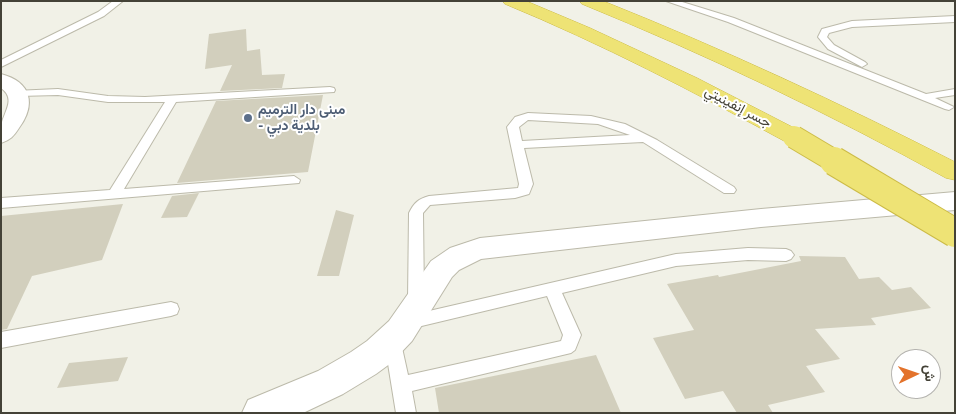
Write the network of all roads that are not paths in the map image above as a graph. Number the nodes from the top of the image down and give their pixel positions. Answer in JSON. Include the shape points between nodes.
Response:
{"nodes":[{"id":1,"x":119,"y":1,"type":"edge"},
{"id":2,"x":511,"y":1,"type":"edge"},
{"id":3,"x":588,"y":1,"type":"edge"},
{"id":4,"x":670,"y":1,"type":"edge"},
{"id":5,"x":955,"y":19,"type":"edge"},
{"id":6,"x":1,"y":64,"type":"edge"},
{"id":7,"x":1,"y":80,"type":"edge"},
{"id":8,"x":330,"y":90,"type":"dead end"},
{"id":9,"x":955,"y":92,"type":"edge"},
{"id":10,"x":18,"y":93,"type":"junction"},
{"id":11,"x":931,"y":95,"type":"junction"},
{"id":12,"x":173,"y":98,"type":"junction"},
{"id":13,"x":951,"y":111,"type":"edge"},
{"id":14,"x":1,"y":136,"type":"edge"},
{"id":15,"x":645,"y":138,"type":"junction"},
{"id":16,"x":517,"y":145,"type":"junction"},
{"id":17,"x":955,"y":172,"type":"edge"},
{"id":18,"x":294,"y":180,"type":"dead end"},
{"id":19,"x":729,"y":190,"type":"dead end"},
{"id":20,"x":114,"y":194,"type":"junction"},
{"id":21,"x":955,"y":201,"type":"edge"},
{"id":22,"x":1,"y":203,"type":"edge"},
{"id":23,"x":955,"y":233,"type":"edge"},
{"id":24,"x":786,"y":255,"type":"dead end"},
{"id":25,"x":552,"y":288,"type":"junction"},
{"id":26,"x":170,"y":309,"type":"dead end"},
{"id":27,"x":404,"y":323,"type":"junction"},
{"id":28,"x":1,"y":340,"type":"edge"},
{"id":29,"x":401,"y":385,"type":"junction"},
{"id":30,"x":261,"y":413,"type":"edge"},
{"id":31,"x":406,"y":413,"type":"edge"}],
"edges":[{"from":1,"to":6,"type":"lane","via":[[101,14]]},
{"from":2,"to":23,"type":"highway","name":"جسر إنفينيتي","bridge":true,"via":[[625,50],[731,102]]},
{"from":3,"to":17,"type":"highway","via":[[735,63]]},
{"from":4,"to":13,"type":"lane","via":[[731,20]]},
{"from":5,"to":11,"type":"lane","via":[[844,26],[825,31],[822,37],[852,60]]},
{"from":7,"to":10,"type":"street"},
{"from":8,"to":12,"type":"lane"},
{"from":9,"to":11,"type":"lane"},
{"from":10,"to":12,"type":"lane","via":[[58,92],[128,100]]},
{"from":10,"to":14,"type":"street","via":[[19,110]]},
{"from":11,"to":13,"type":"lane"},
{"from":12,"to":20,"type":"lane"},
{"from":15,"to":16,"type":"lane"},
{"from":15,"to":16,"type":"lane","via":[[606,122],[533,116],[515,122]]},
{"from":15,"to":19,"type":"lane"},
{"from":16,"to":27,"type":"lane","via":[[526,184],[524,191],[429,201],[418,208]]},
{"from":18,"to":20,"type":"lane"},
{"from":20,"to":22,"type":"lane"},
{"from":21,"to":27,"type":"street","via":[[751,219],[480,249],[462,254],[447,264]]},
{"from":24,"to":25,"type":"lane","via":[[748,254],[676,260]]},
{"from":25,"to":27,"type":"lane"},
{"from":25,"to":29,"type":"lane","via":[[572,335],[565,348]]},
{"from":26,"to":28,"type":"lane"},
{"from":27,"to":29,"type":"lane"},
{"from":27,"to":30,"type":"street","via":[[367,360],[339,378]]},
{"from":29,"to":31,"type":"lane"}]}
